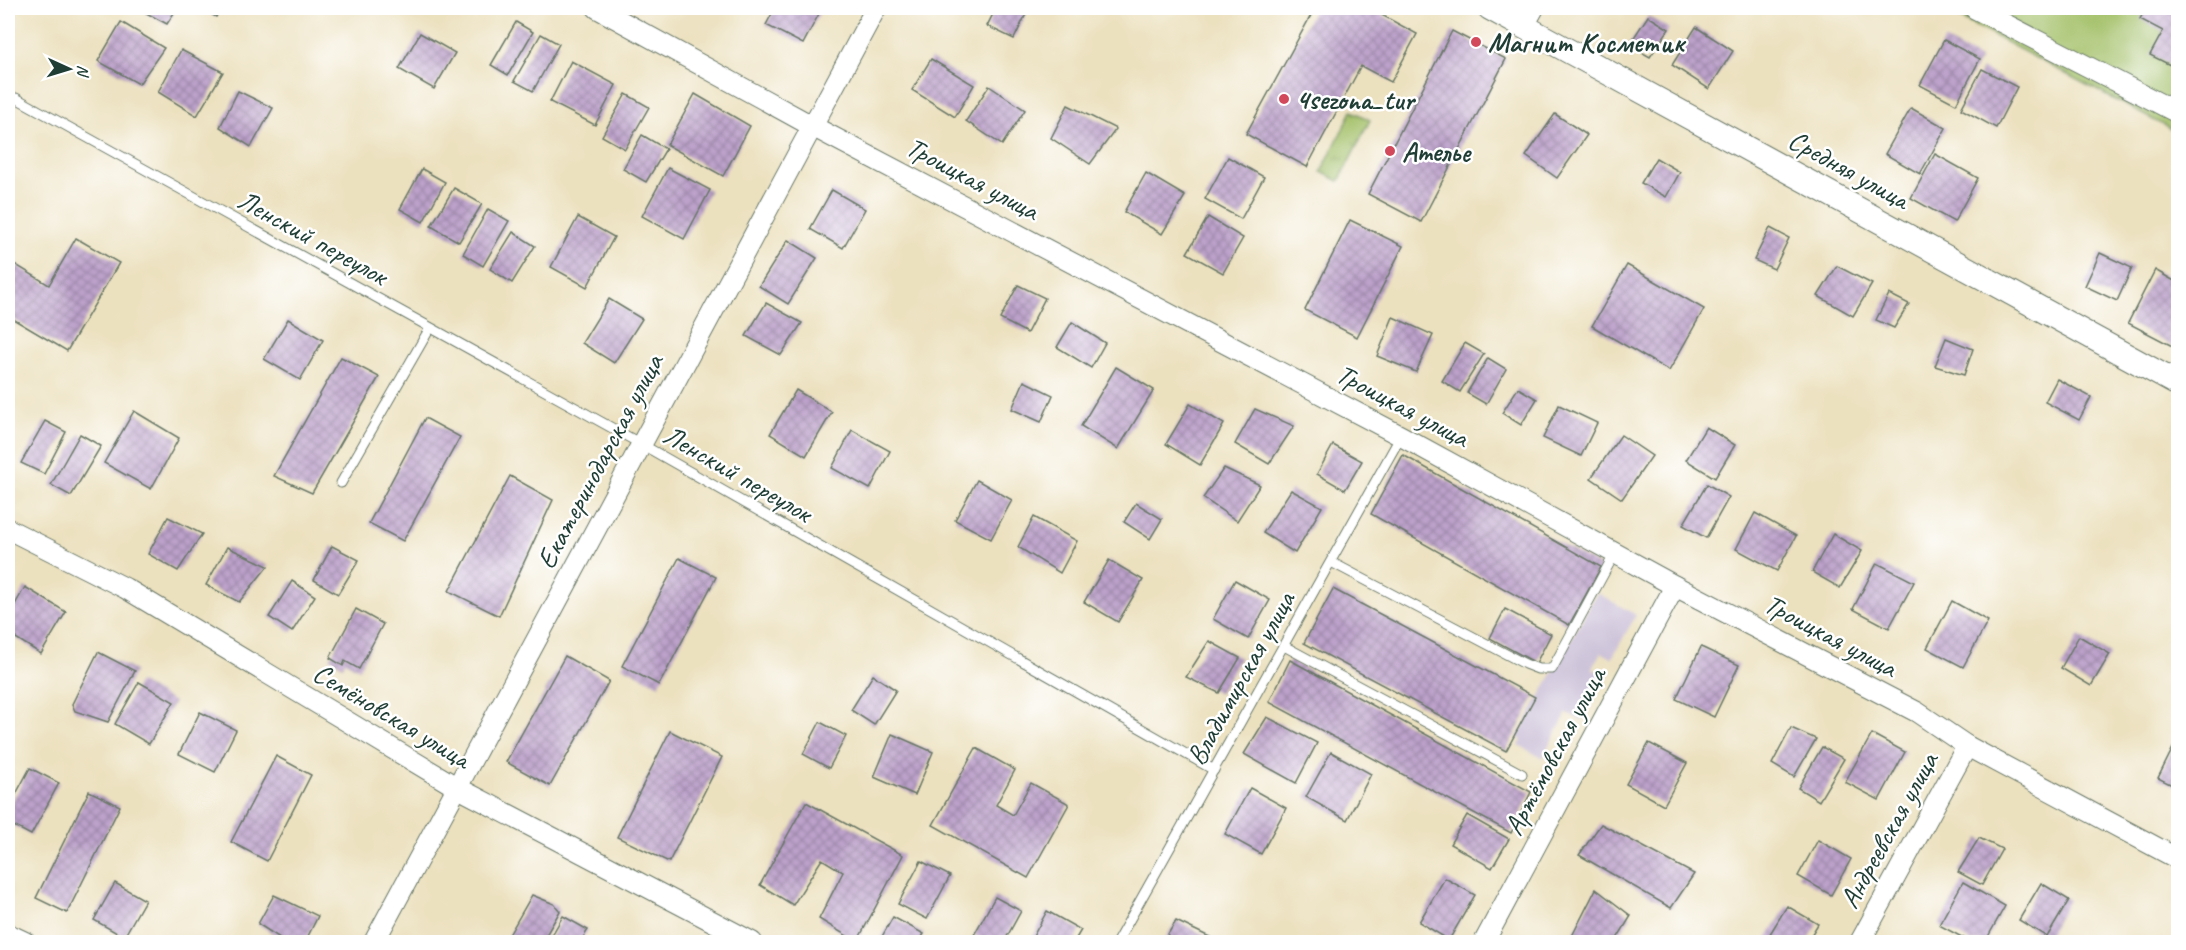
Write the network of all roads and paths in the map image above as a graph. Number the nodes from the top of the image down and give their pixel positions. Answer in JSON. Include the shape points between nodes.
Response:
{"nodes":[{"id":1,"x":597,"y":8,"type":"edge"},
{"id":2,"x":876,"y":8,"type":"edge"},
{"id":3,"x":1490,"y":8,"type":"edge"},
{"id":4,"x":1974,"y":8,"type":"edge"},
{"id":5,"x":1529,"y":17,"type":"edge"},
{"id":6,"x":16,"y":98,"type":"dead end"},
{"id":7,"x":2178,"y":113,"type":"edge"},
{"id":8,"x":812,"y":126,"type":"junction"},
{"id":9,"x":430,"y":327,"type":"junction"},
{"id":10,"x":2178,"y":384,"type":"edge"},
{"id":11,"x":1401,"y":436,"type":"junction"},
{"id":12,"x":641,"y":444,"type":"junction"},
{"id":13,"x":341,"y":483,"type":"dead end"},
{"id":14,"x":8,"y":529,"type":"edge"},
{"id":15,"x":1615,"y":553,"type":"junction"},
{"id":16,"x":1331,"y":562,"type":"junction"},
{"id":17,"x":1675,"y":586,"type":"junction"},
{"id":18,"x":1284,"y":646,"type":"junction"},
{"id":19,"x":1967,"y":746,"type":"junction"},
{"id":20,"x":1214,"y":770,"type":"junction"},
{"id":21,"x":1522,"y":774,"type":"dead end"},
{"id":22,"x":458,"y":788,"type":"junction"},
{"id":23,"x":2178,"y":858,"type":"edge"},
{"id":24,"x":8,"y":934,"type":"edge"},
{"id":25,"x":25,"y":942,"type":"edge"},
{"id":26,"x":374,"y":942,"type":"edge"},
{"id":27,"x":752,"y":942,"type":"edge"},
{"id":28,"x":1117,"y":942,"type":"edge"},
{"id":29,"x":1484,"y":942,"type":"edge"},
{"id":30,"x":1860,"y":942,"type":"edge"}],
"edges":[{"from":1,"to":8,"type":"street","name":"Троицкая улица"},
{"from":2,"to":8,"type":"street","name":"Екатеринодарская улица"},
{"from":3,"to":5,"type":"street","name":"Средняя улица"},
{"from":4,"to":7,"type":"street"},
{"from":5,"to":10,"type":"street","name":"Средняя улица"},
{"from":6,"to":9,"type":"lane","name":"Ленский переулок"},
{"from":8,"to":11,"type":"street","name":"Троицкая улица"},
{"from":8,"to":12,"type":"street","name":"Екатеринодарская улица"},
{"from":9,"to":12,"type":"lane","name":"Ленский переулок"},
{"from":9,"to":13,"type":"lane"},
{"from":11,"to":15,"type":"street","name":"Троицкая улица"},
{"from":11,"to":16,"type":"lane","name":"Владимирская улица"},
{"from":12,"to":20,"type":"lane","name":"Ленский переулок"},
{"from":12,"to":22,"type":"street","name":"Екатеринодарская улица"},
{"from":14,"to":22,"type":"street","name":"Семёновская улица","via":[[125,588]]},
{"from":15,"to":16,"type":"lane","via":[[1552,669],[1526,664]]},
{"from":15,"to":17,"type":"street","name":"Троицкая улица"},
{"from":16,"to":18,"type":"lane","name":"Владимирская улица"},
{"from":17,"to":19,"type":"street","name":"Троицкая улица","via":[[1917,712]]},
{"from":17,"to":29,"type":"street","name":"Артёмовская улица"},
{"from":18,"to":20,"type":"lane","name":"Владимирская улица"},
{"from":18,"to":21,"type":"lane"},
{"from":19,"to":23,"type":"street","name":"Троицкая улица"},
{"from":19,"to":30,"type":"street","name":"Андреевская улица"},
{"from":20,"to":28,"type":"lane","name":"Владимирская улица"},
{"from":22,"to":26,"type":"street","name":"Екатеринодарская улица"},
{"from":22,"to":27,"type":"street","name":"Семёновская улица"},
{"from":24,"to":25,"type":"street"}]}
